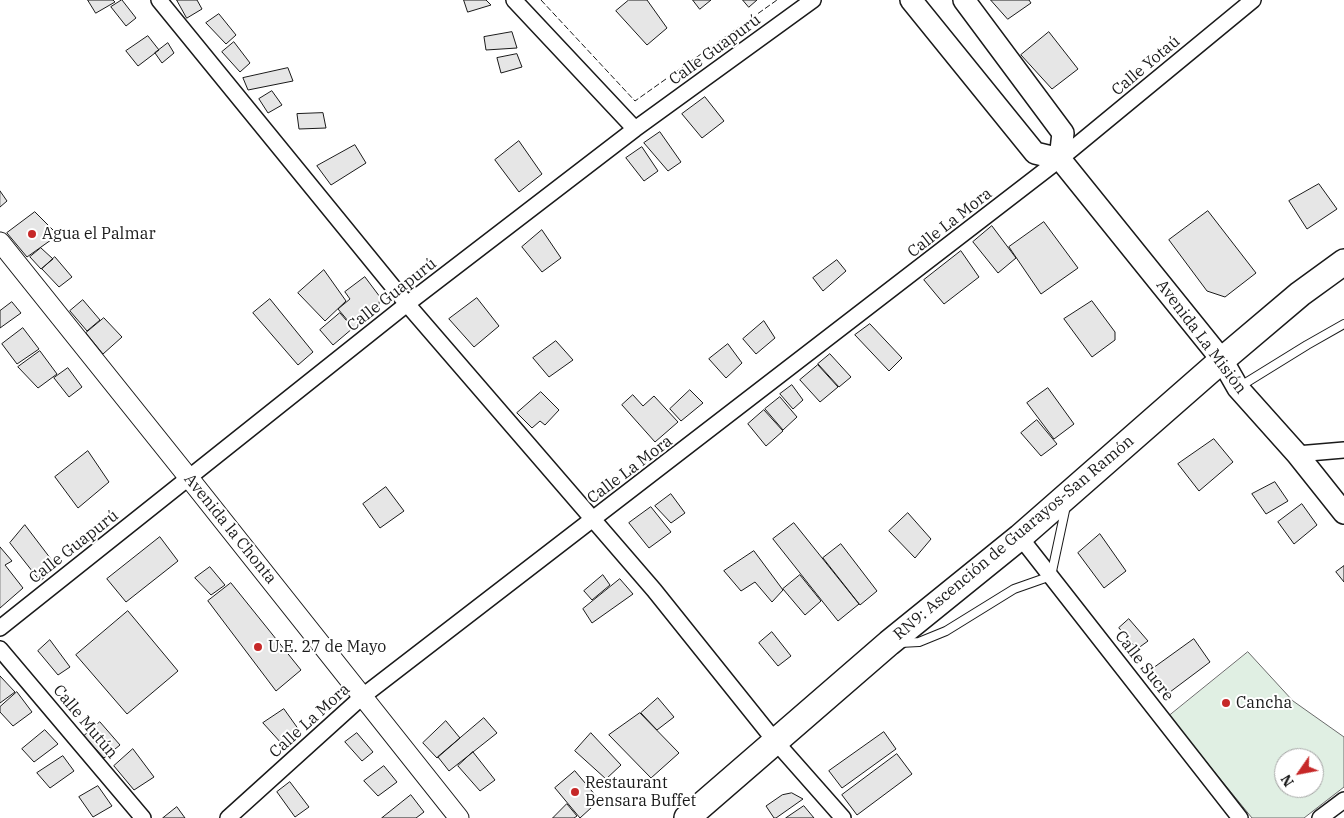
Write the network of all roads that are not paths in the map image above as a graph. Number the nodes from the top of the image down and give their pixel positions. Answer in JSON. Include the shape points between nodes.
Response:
{"nodes":[{"id":1,"x":159,"y":0,"type":"edge"},
{"id":2,"x":514,"y":0,"type":"edge"},
{"id":3,"x":813,"y":0,"type":"edge"},
{"id":4,"x":911,"y":0,"type":"edge"},
{"id":5,"x":964,"y":0,"type":"edge"},
{"id":6,"x":1253,"y":0,"type":"edge"},
{"id":7,"x":634,"y":129,"type":"junction"},
{"id":8,"x":1060,"y":159,"type":"junction"},
{"id":9,"x":0,"y":242,"type":"edge"},
{"id":10,"x":1344,"y":262,"type":"edge"},
{"id":11,"x":407,"y":304,"type":"junction"},
{"id":12,"x":1344,"y":324,"type":"edge"},
{"id":13,"x":1222,"y":360,"type":"junction"},
{"id":14,"x":1238,"y":388,"type":"junction"},
{"id":15,"x":1344,"y":450,"type":"edge"},
{"id":16,"x":1297,"y":454,"type":"junction"},
{"id":17,"x":190,"y":478,"type":"junction"},
{"id":18,"x":1069,"y":494,"type":"junction"},
{"id":19,"x":1344,"y":513,"type":"edge"},
{"id":20,"x":593,"y":520,"type":"junction"},
{"id":21,"x":1020,"y":537,"type":"junction"},
{"id":22,"x":1051,"y":576,"type":"junction"},
{"id":23,"x":0,"y":628,"type":"edge"},
{"id":24,"x":889,"y":643,"type":"junction"},
{"id":25,"x":0,"y":649,"type":"edge"},
{"id":26,"x":364,"y":696,"type":"junction"},
{"id":27,"x":775,"y":741,"type":"junction"},
{"id":28,"x":1344,"y":800,"type":"edge"},
{"id":29,"x":142,"y":818,"type":"edge"},
{"id":30,"x":228,"y":818,"type":"edge"},
{"id":31,"x":459,"y":818,"type":"edge"},
{"id":32,"x":686,"y":818,"type":"edge"},
{"id":33,"x":843,"y":818,"type":"edge"},
{"id":34,"x":1240,"y":818,"type":"edge"},
{"id":35,"x":1320,"y":818,"type":"edge"}],
"edges":[{"from":1,"to":11,"type":"street"},
{"from":2,"to":7,"type":"street"},
{"from":3,"to":7,"type":"street","name":"Calle Guapurú"},
{"from":4,"to":8,"type":"main road","via":[[1035,153]]},
{"from":5,"to":8,"type":"main road","via":[[1063,133]]},
{"from":6,"to":8,"type":"street","name":"Calle Yotaú"},
{"from":7,"to":11,"type":"street","name":"Calle Guapurú"},
{"from":8,"to":13,"type":"main road","name":"Avenida La Misión"},
{"from":8,"to":20,"type":"street","name":"Calle La Mora"},
{"from":9,"to":17,"type":"street","name":"Avenida la Chonta"},
{"from":10,"to":13,"type":"highway","name":"RN9: Ascención de Guarayos-San Ramón","via":[[1300,294]]},
{"from":11,"to":17,"type":"street","name":"Calle Guapurú"},
{"from":11,"to":20,"type":"street"},
{"from":12,"to":14,"type":"lane"},
{"from":13,"to":14,"type":"main road","name":"Avenida La Misión"},
{"from":13,"to":18,"type":"highway","name":"RN9: Ascención de Guarayos-San Ramón"},
{"from":14,"to":16,"type":"main road","name":"Avenida La Misión"},
{"from":15,"to":16,"type":"street"},
{"from":16,"to":19,"type":"main road","name":"Avenida La Misión"},
{"from":17,"to":23,"type":"street","name":"Calle Guapurú"},
{"from":17,"to":26,"type":"street","name":"Avenida la Chonta"},
{"from":18,"to":21,"type":"highway","name":"RN9: Ascención de Guarayos-San Ramón"},
{"from":18,"to":22,"type":"lane"},
{"from":20,"to":26,"type":"street","name":"Calle La Mora"},
{"from":20,"to":27,"type":"street","via":[[654,590]]},
{"from":21,"to":22,"type":"street","name":"Calle Sucre"},
{"from":21,"to":24,"type":"highway","name":"RN9: Ascención de Guarayos-San Ramón"},
{"from":22,"to":24,"type":"lane","via":[[1014,589],[946,631],[919,642]]},
{"from":22,"to":34,"type":"street","name":"Calle Sucre"},
{"from":24,"to":27,"type":"highway","name":"RN9: Ascención de Guarayos-San Ramón"},
{"from":25,"to":29,"type":"street","name":"Calle Mutún"},
{"from":26,"to":30,"type":"street","name":"Calle La Mora"},
{"from":26,"to":31,"type":"street","name":"Avenida la Chonta"},
{"from":27,"to":32,"type":"highway","name":"RN9: Ascención de Guarayos-San Ramón"},
{"from":27,"to":33,"type":"street"},
{"from":28,"to":35,"type":"street"}]}
